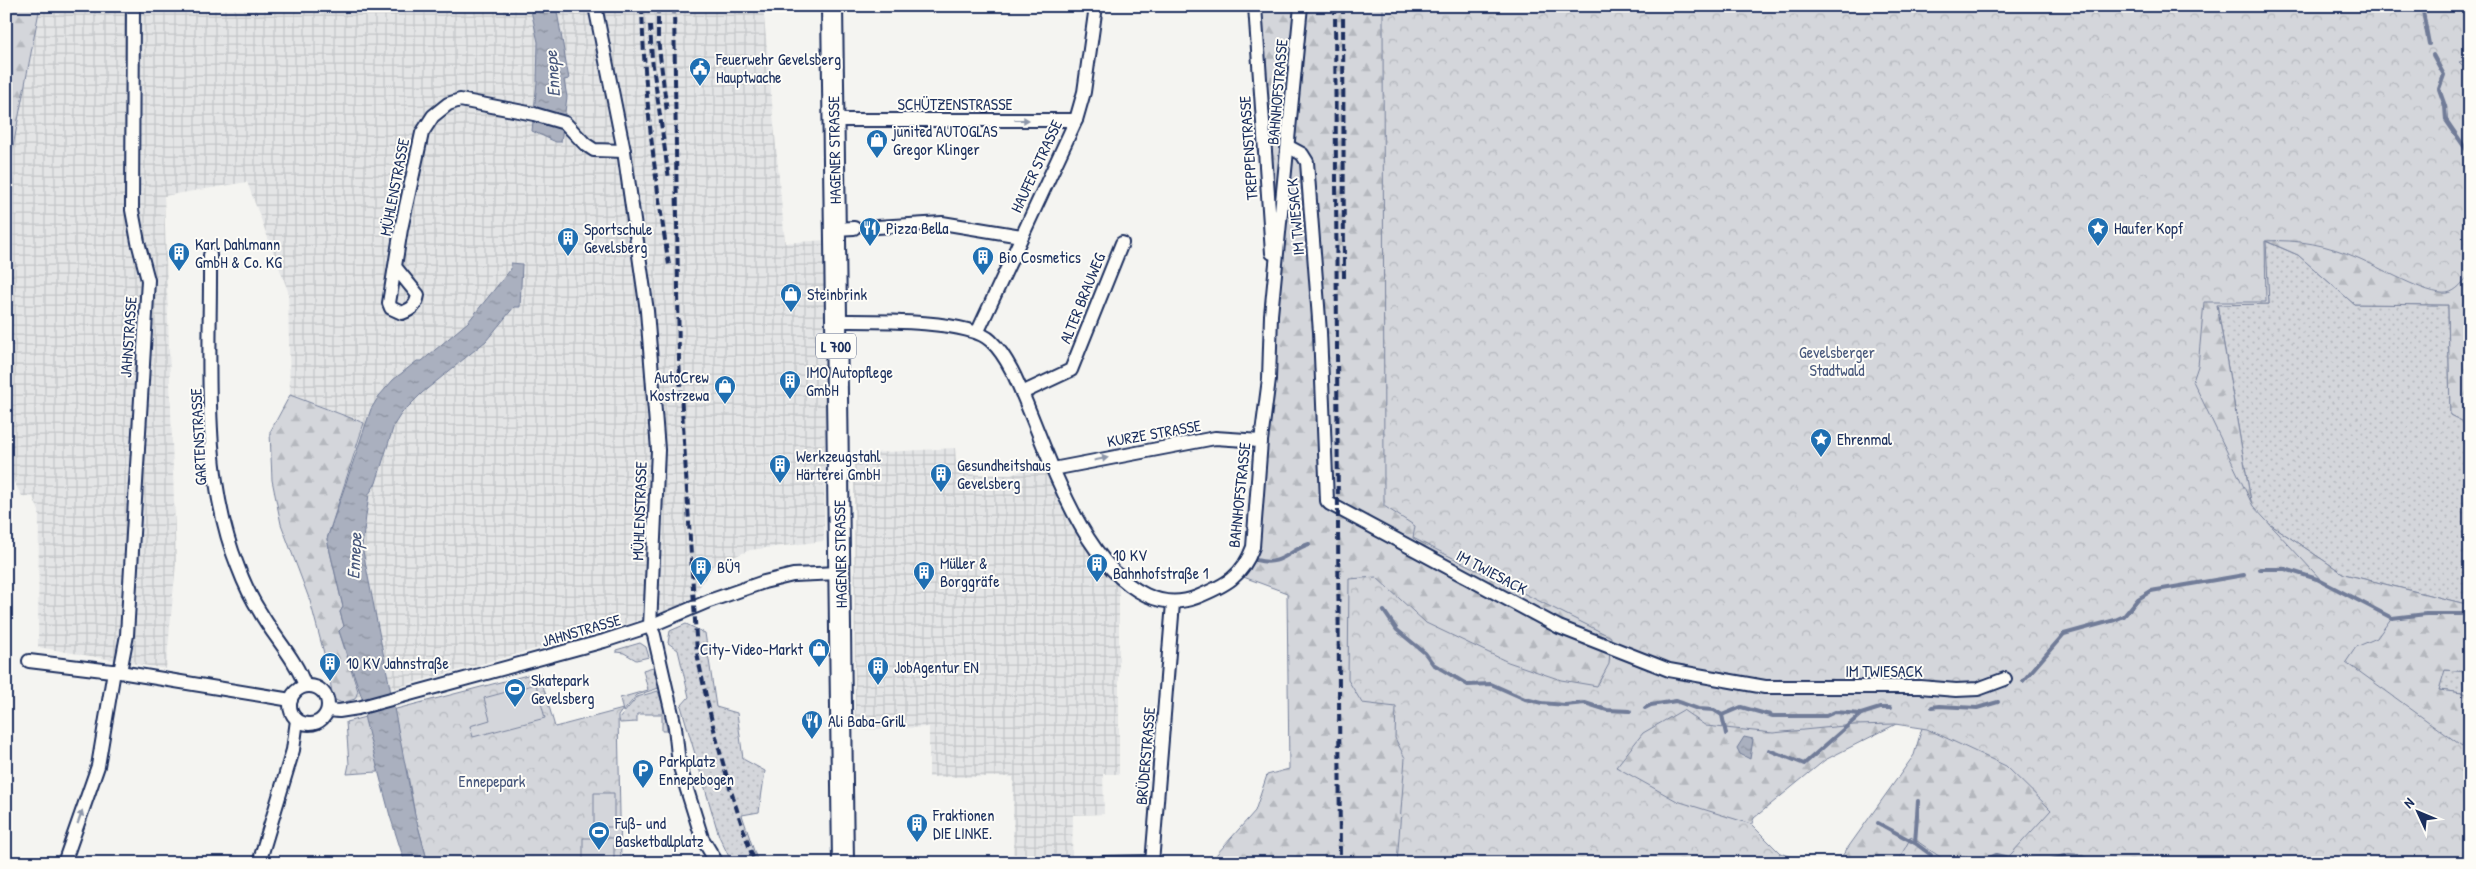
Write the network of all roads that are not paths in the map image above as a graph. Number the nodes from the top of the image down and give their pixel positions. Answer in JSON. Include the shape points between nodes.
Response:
{"nodes":[{"id":1,"x":132,"y":6,"type":"edge"},
{"id":2,"x":595,"y":6,"type":"edge"},
{"id":3,"x":832,"y":6,"type":"edge"},
{"id":4,"x":1096,"y":6,"type":"edge"},
{"id":5,"x":1255,"y":6,"type":"edge"},
{"id":6,"x":1301,"y":6,"type":"edge"},
{"id":7,"x":834,"y":120,"type":"junction"},
{"id":8,"x":1076,"y":120,"type":"junction"},
{"id":9,"x":1289,"y":147,"type":"junction"},
{"id":10,"x":624,"y":151,"type":"junction"},
{"id":11,"x":877,"y":227,"type":"tunnel mouth"},
{"id":12,"x":1021,"y":236,"type":"junction"},
{"id":13,"x":1122,"y":243,"type":"dead end"},
{"id":14,"x":210,"y":255,"type":"dead end"},
{"id":15,"x":396,"y":268,"type":"dead end"},
{"id":16,"x":1274,"y":288,"type":"junction"},
{"id":17,"x":836,"y":321,"type":"junction"},
{"id":18,"x":978,"y":331,"type":"junction"},
{"id":19,"x":1022,"y":393,"type":"junction"},
{"id":20,"x":1261,"y":442,"type":"junction"},
{"id":21,"x":1053,"y":469,"type":"junction"},
{"id":22,"x":839,"y":573,"type":"junction"},
{"id":23,"x":1173,"y":603,"type":"junction"},
{"id":24,"x":650,"y":626,"type":"junction"},
{"id":25,"x":29,"y":661,"type":"dead end"},
{"id":26,"x":117,"y":671,"type":"junction"},
{"id":27,"x":2005,"y":680,"type":"dead end"},
{"id":28,"x":305,"y":686,"type":"junction"},
{"id":29,"x":291,"y":700,"type":"junction"},
{"id":30,"x":328,"y":710,"type":"junction"},
{"id":31,"x":297,"y":720,"type":"junction"},
{"id":32,"x":314,"y":724,"type":"junction"},
{"id":33,"x":293,"y":750,"type":"junction"},
{"id":34,"x":1152,"y":862,"type":"edge"},
{"id":35,"x":64,"y":863,"type":"edge"},
{"id":36,"x":259,"y":863,"type":"edge"},
{"id":37,"x":717,"y":863,"type":"edge"},
{"id":38,"x":843,"y":863,"type":"edge"},
{"id":39,"x":1103,"y":863,"type":"edge"}],
"edges":[{"from":1,"to":26,"type":"street","name":"JAHNSTRASSE","via":[[132,210],[148,280],[127,626]]},
{"from":2,"to":10,"type":"street","name":"MÜHLENSTRASSE"},
{"from":3,"to":7,"type":"main road","name":"HAGENER STRASSE","number":"L 700"},
{"from":4,"to":8,"type":"street","name":"HAUFER STRASSE","via":[[1084,92]]},
{"from":5,"to":16,"type":"street","name":"TREPPENSTRASSE"},
{"from":6,"to":9,"type":"street","name":"BAHNHOFSTRASSE"},
{"from":7,"to":8,"type":"street","name":"SCHÜTZENSTRASSE","one_way":true},
{"from":7,"to":17,"type":"main road","name":"HAGENER STRASSE","number":"L 700","via":[[844,229]]},
{"from":8,"to":12,"type":"street","name":"HAUFER STRASSE"},
{"from":9,"to":16,"type":"street","name":"BAHNHOFSTRASSE"},
{"from":9,"to":27,"type":"street","name":"IM TWIESACK","via":[[1302,154],[1307,162],[1320,332],[1327,501],[1330,504],[1559,627],[1669,670],[1765,687],[1956,690],[1978,689]]},
{"from":10,"to":15,"type":"street","name":"MÜHLENSTRASSE","via":[[594,150],[565,123],[534,114],[460,100],[448,104],[433,116],[422,133]]},
{"from":10,"to":24,"type":"street","name":"MÜHLENSTRASSE","via":[[646,311],[658,450]]},
{"from":11,"to":12,"type":"street","via":[[942,223]]},
{"from":12,"to":18,"type":"street","name":"HAUFER STRASSE"},
{"from":13,"to":19,"type":"street","name":"ALTER BRAUWEG","via":[[1071,370]]},
{"from":14,"to":28,"type":"street","name":"GARTENSTRASSE","via":[[211,443],[222,516],[228,542],[248,590],[301,674]]},
{"from":16,"to":20,"type":"street","name":"BAHNHOFSTRASSE","via":[[1269,379]]},
{"from":17,"to":18,"type":"street","via":[[902,322]]},
{"from":17,"to":22,"type":"main road","name":"HAGENER STRASSE","number":"L 700"},
{"from":18,"to":19,"type":"street","via":[[1000,352]]},
{"from":19,"to":21,"type":"street"},
{"from":21,"to":20,"type":"street","name":"KURZE STRASSE","one_way":true,"via":[[1215,438]]},
{"from":20,"to":23,"type":"street","name":"BAHNHOFSTRASSE","via":[[1253,547],[1248,561],[1238,575],[1221,586]]},
{"from":21,"to":23,"type":"street","via":[[1095,550],[1139,591]]},
{"from":22,"to":24,"type":"street","name":"JAHNSTRASSE","via":[[793,574],[764,582]]},
{"from":22,"to":38,"type":"main road","name":"HAGENER STRASSE","number":"L 700"},
{"from":23,"to":34,"type":"street","name":"BRÜDERSTRASSE"},
{"from":24,"to":30,"type":"street","name":"JAHNSTRASSE","via":[[358,708]]},
{"from":24,"to":37,"type":"street","name":"MÜHLENSTRASSE","via":[[667,687],[679,764],[702,838]]},
{"from":25,"to":26,"type":"street"},
{"from":26,"to":29,"type":"street"},
{"from":35,"to":26,"type":"street","name":"JAHNSTRASSE","one_way":true,"via":[[98,766]]},
{"from":28,"to":29,"type":"street"},
{"from":28,"to":30,"type":"street","via":[[323,692]]},
{"from":29,"to":31,"type":"street","via":[[292,714]]},
{"from":30,"to":32,"type":"street"},
{"from":31,"to":32,"type":"street"},
{"from":31,"to":33,"type":"street"},
{"from":32,"to":33,"type":"street"},
{"from":33,"to":36,"type":"street"},
{"from":34,"to":39,"type":"street","name":"BRÜDERSTRASSE"}]}
